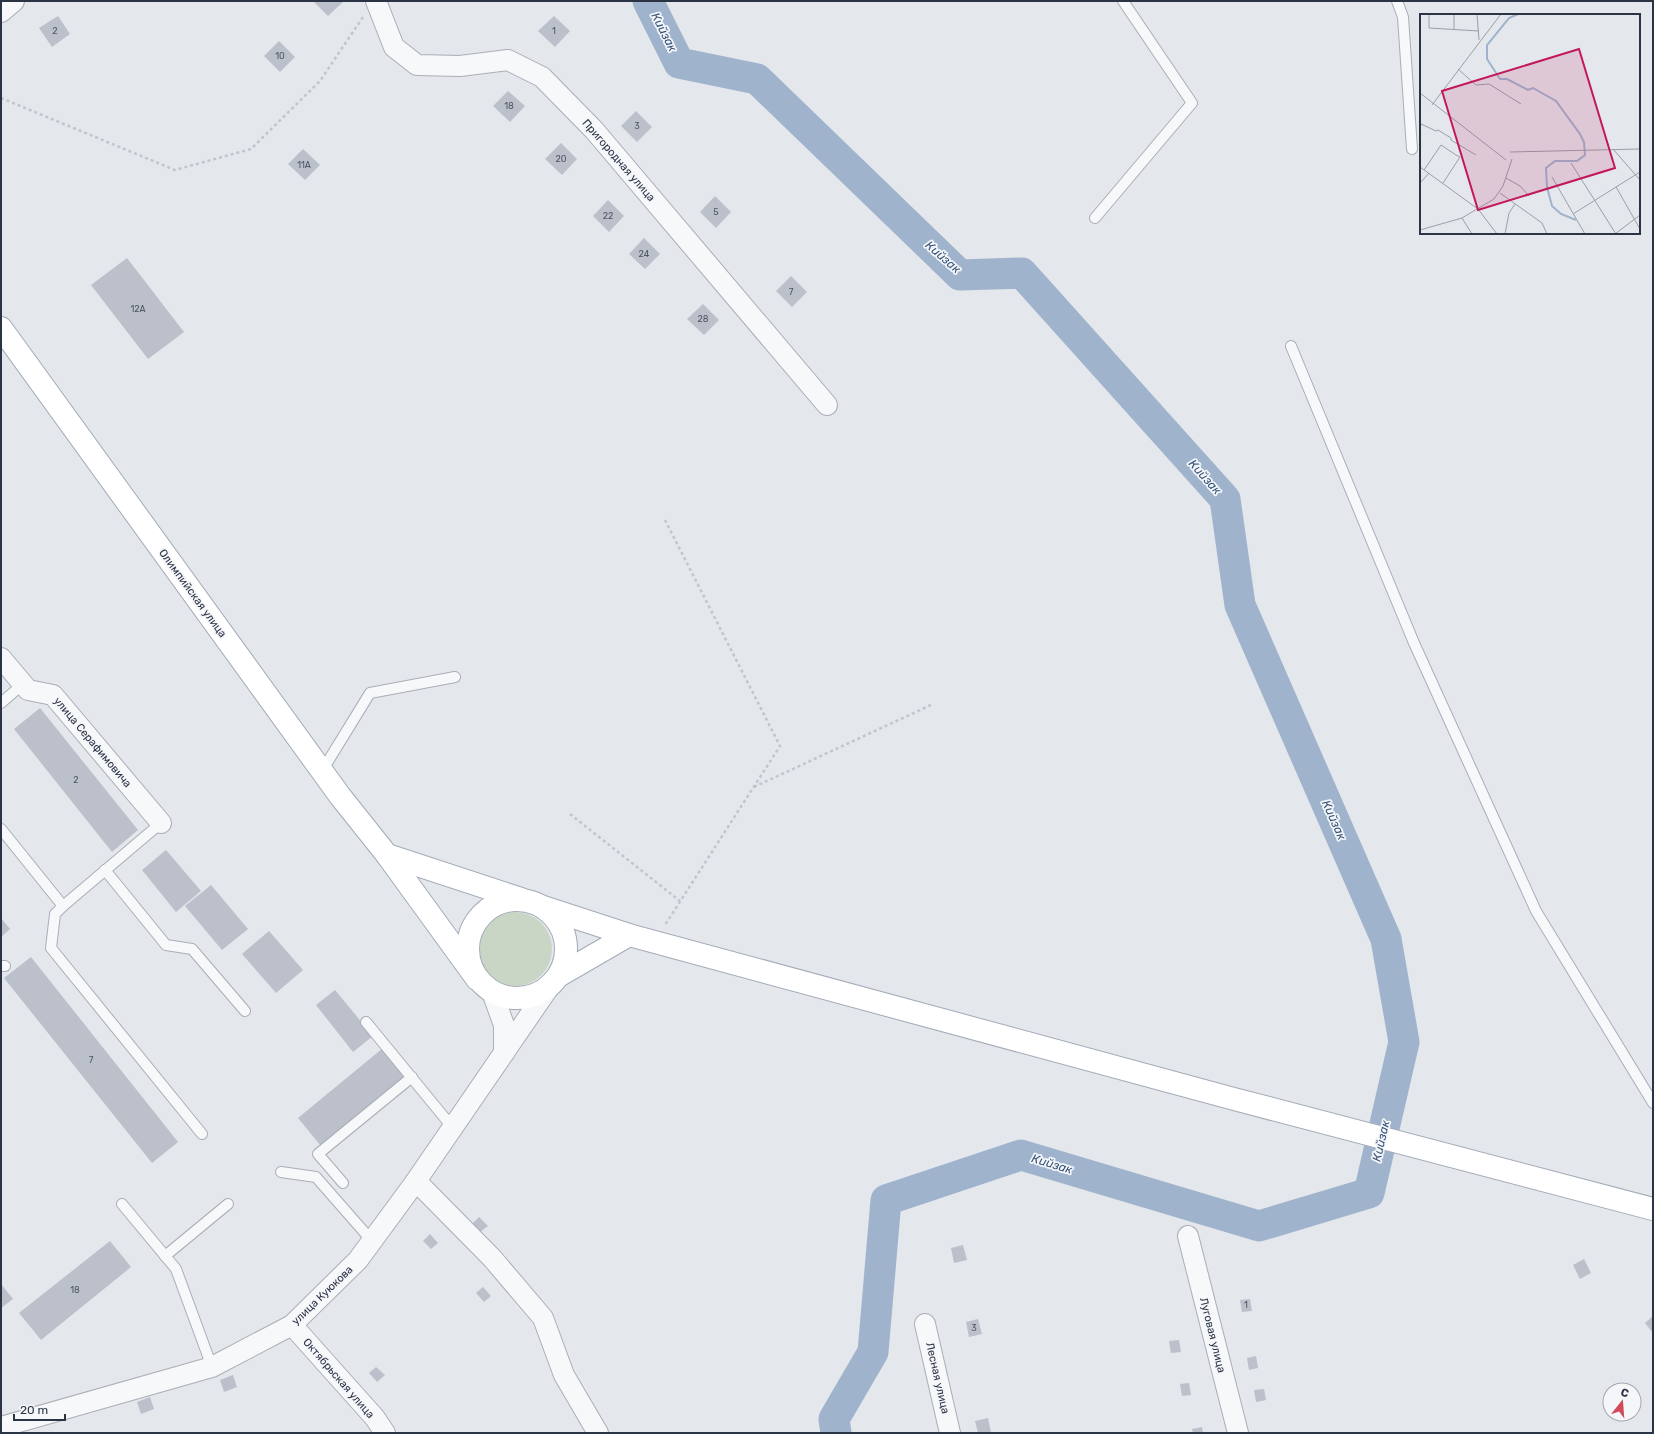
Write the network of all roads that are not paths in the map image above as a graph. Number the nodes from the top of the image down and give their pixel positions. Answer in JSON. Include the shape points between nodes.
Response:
{"nodes":[{"id":1,"x":14,"y":1,"type":"edge"},
{"id":2,"x":1123,"y":1,"type":"edge"},
{"id":3,"x":1397,"y":1,"type":"edge"},
{"id":4,"x":370,"y":8,"type":"edge"},
{"id":5,"x":1,"y":12,"type":"edge"},
{"id":6,"x":1412,"y":149,"type":"dead end"},
{"id":7,"x":1094,"y":218,"type":"dead end"},
{"id":8,"x":1,"y":328,"type":"edge"},
{"id":9,"x":1291,"y":346,"type":"dead end"},
{"id":10,"x":827,"y":405,"type":"dead end"},
{"id":11,"x":1,"y":658,"type":"edge"},
{"id":12,"x":455,"y":677,"type":"dead end"},
{"id":13,"x":23,"y":684,"type":"junction"},
{"id":14,"x":1,"y":703,"type":"edge"},
{"id":15,"x":322,"y":771,"type":"junction"},
{"id":16,"x":161,"y":823,"type":"joint"},
{"id":17,"x":1,"y":829,"type":"edge"},
{"id":18,"x":387,"y":855,"type":"junction"},
{"id":19,"x":105,"y":870,"type":"junction"},
{"id":20,"x":534,"y":903,"type":"junction"},
{"id":21,"x":63,"y":906,"type":"junction"},
{"id":22,"x":629,"y":935,"type":"junction"},
{"id":23,"x":554,"y":982,"type":"junction"},
{"id":24,"x":484,"y":986,"type":"junction"},
{"id":25,"x":245,"y":1011,"type":"dead end"},
{"id":26,"x":366,"y":1022,"type":"dead end"},
{"id":27,"x":504,"y":1053,"type":"junction"},
{"id":28,"x":412,"y":1077,"type":"junction"},
{"id":29,"x":1653,"y":1103,"type":"edge"},
{"id":30,"x":453,"y":1128,"type":"junction"},
{"id":31,"x":202,"y":1134,"type":"dead end"},
{"id":32,"x":281,"y":1172,"type":"dead end"},
{"id":33,"x":416,"y":1181,"type":"junction"},
{"id":34,"x":343,"y":1183,"type":"dead end"},
{"id":35,"x":122,"y":1204,"type":"dead end"},
{"id":36,"x":228,"y":1204,"type":"dead end"},
{"id":37,"x":1653,"y":1210,"type":"edge"},
{"id":38,"x":1188,"y":1236,"type":"dead end"},
{"id":39,"x":372,"y":1241,"type":"junction"},
{"id":40,"x":165,"y":1256,"type":"junction"},
{"id":41,"x":925,"y":1324,"type":"dead end"},
{"id":42,"x":292,"y":1325,"type":"junction"},
{"id":43,"x":212,"y":1367,"type":"junction"},
{"id":44,"x":1,"y":1427,"type":"edge"},
{"id":45,"x":385,"y":1433,"type":"edge"},
{"id":46,"x":598,"y":1433,"type":"edge"},
{"id":47,"x":950,"y":1433,"type":"edge"},
{"id":48,"x":1238,"y":1433,"type":"edge"}],
"edges":[{"from":1,"to":5,"type":"street"},
{"from":2,"to":7,"type":"lane","via":[[1192,103]]},
{"from":3,"to":6,"type":"lane","via":[[1403,17]]},
{"from":4,"to":10,"type":"street","name":"Пригородная улица","via":[[394,47],[416,65],[460,66],[508,60],[542,77],[594,130]]},
{"from":8,"to":15,"type":"main road","name":"Олимпийская улица"},
{"from":9,"to":29,"type":"lane","via":[[1414,643],[1536,911]]},
{"from":11,"to":13,"type":"street","name":"улица Серафимовича"},
{"from":12,"to":15,"type":"lane","via":[[370,693]]},
{"from":13,"to":14,"type":"lane"},
{"from":13,"to":16,"type":"street","name":"улица Серафимовича","via":[[28,690],[54,695]]},
{"from":15,"to":18,"type":"main road","name":"Олимпийская улица"},
{"from":16,"to":19,"type":"lane"},
{"from":17,"to":21,"type":"lane"},
{"from":18,"to":20,"type":"main road"},
{"from":18,"to":24,"type":"main road","name":"Олимпийская улица"},
{"from":19,"to":21,"type":"lane"},
{"from":19,"to":25,"type":"lane","via":[[166,945],[192,949]]},
{"from":20,"to":22,"type":"main road"},
{"from":20,"to":23,"type":"main road","via":[[557,920],[566,937],[567,956]]},
{"from":20,"to":24,"type":"main road","via":[[505,901],[487,909],[474,924],[468,942],[469,962]]},
{"from":21,"to":31,"type":"lane","via":[[55,914],[52,948]]},
{"from":22,"to":23,"type":"main road"},
{"from":22,"to":37,"type":"main road"},
{"from":23,"to":24,"type":"main road","via":[[529,998],[510,999]]},
{"from":23,"to":27,"type":"street","name":"улица Куюкова"},
{"from":24,"to":27,"type":"street","via":[[504,1025]]},
{"from":26,"to":28,"type":"lane"},
{"from":27,"to":30,"type":"street","name":"улица Куюкова"},
{"from":28,"to":30,"type":"lane"},
{"from":28,"to":34,"type":"lane","via":[[318,1154]]},
{"from":30,"to":33,"type":"street","name":"улица Куюкова"},
{"from":32,"to":39,"type":"lane","via":[[316,1177]]},
{"from":33,"to":39,"type":"street","name":"улица Куюкова"},
{"from":33,"to":46,"type":"street","via":[[492,1258],[543,1318],[564,1375]]},
{"from":35,"to":40,"type":"lane"},
{"from":36,"to":40,"type":"lane"},
{"from":38,"to":48,"type":"street","name":"Луговая улица"},
{"from":39,"to":42,"type":"street","name":"улица Куюкова","via":[[358,1260]]},
{"from":40,"to":43,"type":"lane","via":[[176,1269]]},
{"from":41,"to":47,"type":"street","name":"Лесная улица"},
{"from":42,"to":43,"type":"street","name":"улица Куюкова"},
{"from":42,"to":45,"type":"street","name":"Октябрьская улица","via":[[375,1418]]},
{"from":43,"to":44,"type":"street","name":"улица Куюкова"}]}
